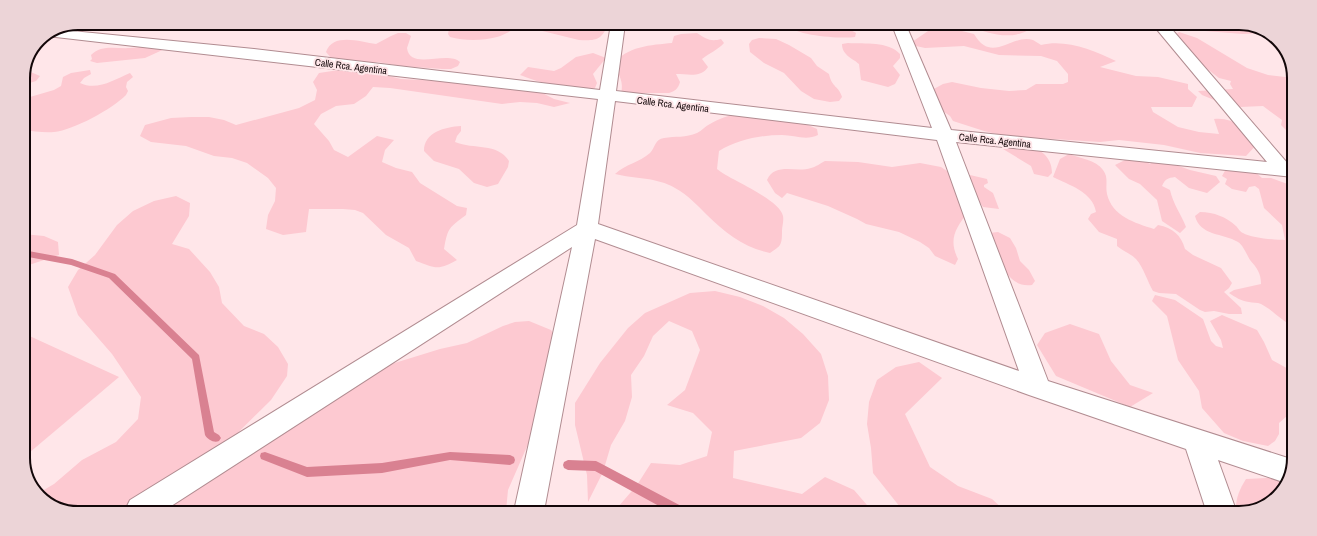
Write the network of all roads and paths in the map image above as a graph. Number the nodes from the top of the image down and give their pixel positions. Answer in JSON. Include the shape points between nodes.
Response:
{"nodes":[{"id":1,"x":617,"y":30,"type":"edge"},
{"id":2,"x":901,"y":30,"type":"edge"},
{"id":3,"x":1165,"y":30,"type":"edge"},
{"id":4,"x":60,"y":34,"type":"edge"},
{"id":5,"x":607,"y":96,"type":"junction"},
{"id":6,"x":944,"y":135,"type":"junction"},
{"id":7,"x":1287,"y":170,"type":"edge"},
{"id":8,"x":1287,"y":171,"type":"edge"},
{"id":9,"x":587,"y":228,"type":"junction"},
{"id":10,"x":1038,"y":388,"type":"junction"},
{"id":11,"x":1197,"y":440,"type":"junction"},
{"id":12,"x":1285,"y":470,"type":"edge"},
{"id":13,"x":146,"y":506,"type":"edge"},
{"id":14,"x":530,"y":506,"type":"edge"},
{"id":15,"x":1220,"y":506,"type":"edge"}],
"edges":[{"from":1,"to":5,"type":"street"},
{"from":2,"to":6,"type":"street"},
{"from":3,"to":7,"type":"street"},
{"from":4,"to":5,"type":"street","name":"Calle Rca. Agentina"},
{"from":5,"to":6,"type":"street","name":"Calle Rca. Agentina"},
{"from":5,"to":9,"type":"street"},
{"from":6,"to":8,"type":"street","name":"Calle Rca. Agentina"},
{"from":6,"to":10,"type":"street"},
{"from":9,"to":10,"type":"street"},
{"from":9,"to":13,"type":"street"},
{"from":9,"to":14,"type":"street"},
{"from":10,"to":11,"type":"street"},
{"from":11,"to":12,"type":"street"},
{"from":11,"to":15,"type":"street"}]}
